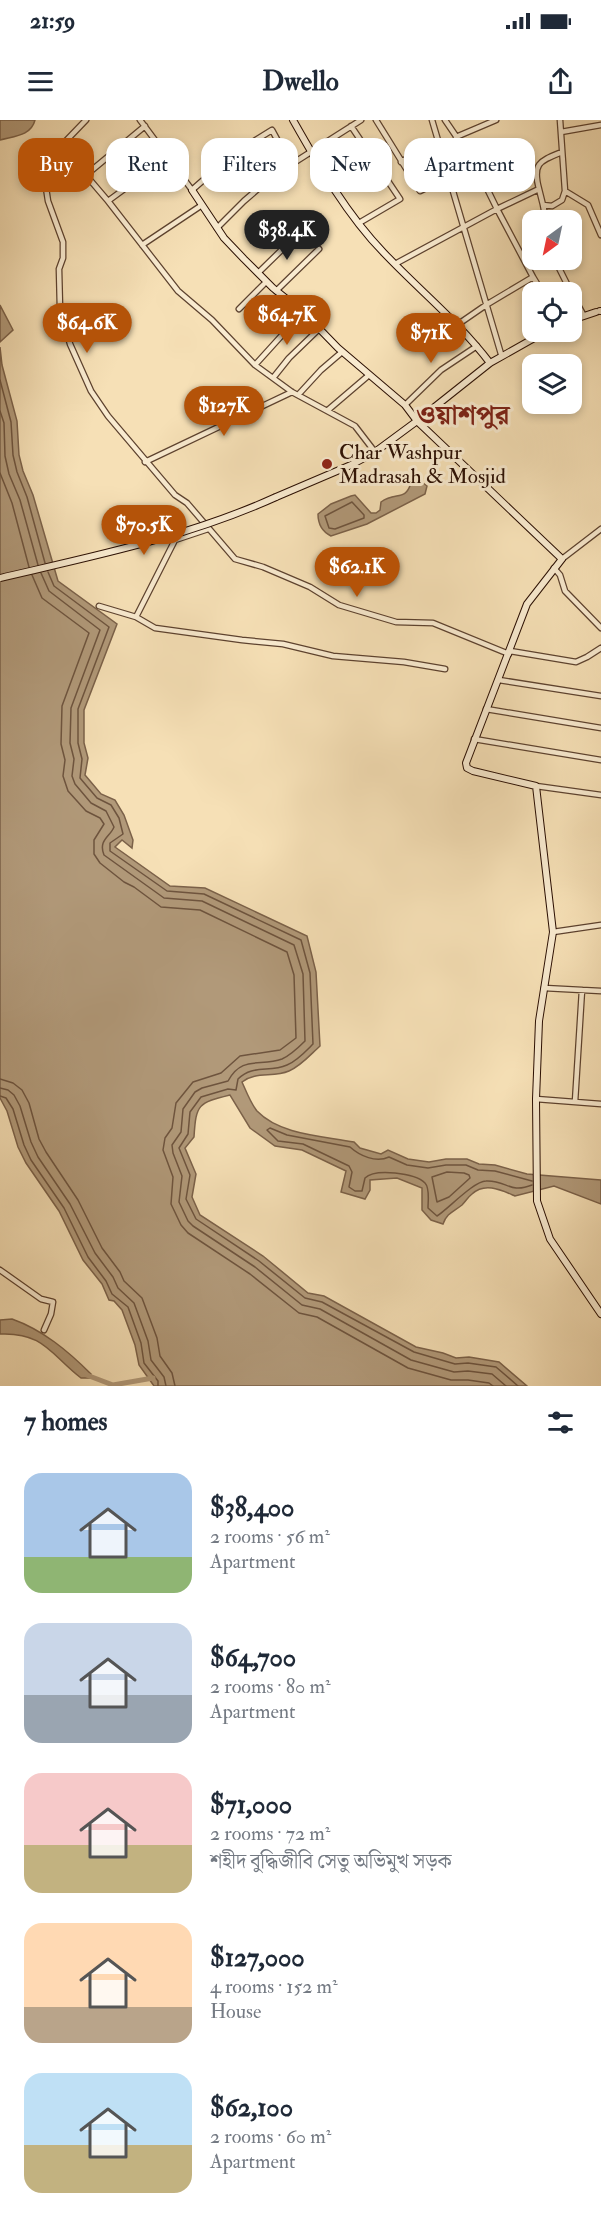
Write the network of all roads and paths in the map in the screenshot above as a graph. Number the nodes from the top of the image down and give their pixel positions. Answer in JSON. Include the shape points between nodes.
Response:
{"nodes":[{"id":1,"x":86,"y":120,"type":"edge"},
{"id":2,"x":140,"y":120,"type":"edge"},
{"id":3,"x":293,"y":120,"type":"edge"},
{"id":4,"x":361,"y":120,"type":"edge"},
{"id":5,"x":376,"y":120,"type":"edge"},
{"id":6,"x":432,"y":120,"type":"edge"},
{"id":7,"x":445,"y":120,"type":"edge"},
{"id":8,"x":496,"y":120,"type":"edge"},
{"id":9,"x":560,"y":120,"type":"edge"},
{"id":10,"x":601,"y":125,"type":"edge"},
{"id":11,"x":145,"y":126,"type":"junction"},
{"id":12,"x":351,"y":126,"type":"junction"},
{"id":13,"x":561,"y":132,"type":"junction"},
{"id":14,"x":456,"y":137,"type":"joint"},
{"id":15,"x":69,"y":138,"type":"edge"},
{"id":16,"x":154,"y":138,"type":"edge"},
{"id":17,"x":259,"y":138,"type":"edge"},
{"id":18,"x":276,"y":138,"type":"edge"},
{"id":19,"x":331,"y":138,"type":"edge"},
{"id":20,"x":437,"y":138,"type":"edge"},
{"id":21,"x":310,"y":151,"type":"joint"},
{"id":22,"x":562,"y":152,"type":"junction"},
{"id":23,"x":298,"y":160,"type":"edge"},
{"id":24,"x":404,"y":160,"type":"edge"},
{"id":25,"x":401,"y":162,"type":"junction"},
{"id":26,"x":404,"y":167,"type":"edge"},
{"id":27,"x":94,"y":168,"type":"edge"},
{"id":28,"x":201,"y":182,"type":"edge"},
{"id":29,"x":94,"y":184,"type":"edge"},
{"id":30,"x":189,"y":186,"type":"edge"},
{"id":31,"x":539,"y":189,"type":"junction"},
{"id":32,"x":192,"y":190,"type":"junction"},
{"id":33,"x":565,"y":191,"type":"junction"},
{"id":34,"x":47,"y":192,"type":"edge"},
{"id":35,"x":120,"y":192,"type":"edge"},
{"id":36,"x":254,"y":192,"type":"edge"},
{"id":37,"x":336,"y":192,"type":"edge"},
{"id":38,"x":453,"y":192,"type":"edge"},
{"id":39,"x":489,"y":192,"type":"edge"},
{"id":40,"x":108,"y":201,"type":"junction"},
{"id":41,"x":543,"y":205,"type":"junction"},
{"id":42,"x":202,"y":206,"type":"junction"},
{"id":43,"x":497,"y":209,"type":"junction"},
{"id":44,"x":544,"y":210,"type":"edge"},
{"id":45,"x":359,"y":223,"type":"junction"},
{"id":46,"x":462,"y":226,"type":"junction"},
{"id":47,"x":217,"y":228,"type":"junction"},
{"id":48,"x":300,"y":232,"type":"dead end"},
{"id":49,"x":601,"y":235,"type":"edge"},
{"id":50,"x":142,"y":245,"type":"junction"},
{"id":51,"x":319,"y":249,"type":"dead end"},
{"id":52,"x":395,"y":264,"type":"junction"},
{"id":53,"x":258,"y":273,"type":"junction"},
{"id":54,"x":533,"y":277,"type":"junction"},
{"id":55,"x":266,"y":282,"type":"junction"},
{"id":56,"x":536,"y":282,"type":"edge"},
{"id":57,"x":276,"y":291,"type":"junction"},
{"id":58,"x":486,"y":305,"type":"junction"},
{"id":59,"x":239,"y":309,"type":"dead end"},
{"id":60,"x":303,"y":312,"type":"junction"},
{"id":61,"x":582,"y":312,"type":"edge"},
{"id":62,"x":599,"y":312,"type":"edge"},
{"id":63,"x":584,"y":316,"type":"joint"},
{"id":64,"x":457,"y":325,"type":"junction"},
{"id":65,"x":320,"y":329,"type":"junction"},
{"id":66,"x":527,"y":342,"type":"edge"},
{"id":67,"x":477,"y":346,"type":"junction"},
{"id":68,"x":342,"y":352,"type":"junction"},
{"id":69,"x":501,"y":354,"type":"dead end"},
{"id":70,"x":490,"y":363,"type":"junction"},
{"id":71,"x":255,"y":365,"type":"junction"},
{"id":72,"x":369,"y":375,"type":"junction"},
{"id":73,"x":273,"y":378,"type":"junction"},
{"id":74,"x":292,"y":392,"type":"junction"},
{"id":75,"x":298,"y":395,"type":"junction"},
{"id":76,"x":405,"y":405,"type":"junction"},
{"id":77,"x":328,"y":410,"type":"junction"},
{"id":78,"x":417,"y":421,"type":"junction"},
{"id":79,"x":375,"y":452,"type":"junction"},
{"id":80,"x":145,"y":462,"type":"junction"},
{"id":81,"x":208,"y":529,"type":"junction"},
{"id":82,"x":601,"y":529,"type":"edge"},
{"id":83,"x":562,"y":559,"type":"junction"},
{"id":84,"x":554,"y":568,"type":"junction"},
{"id":85,"x":0,"y":578,"type":"edge"},
{"id":86,"x":99,"y":606,"type":"dead end"},
{"id":87,"x":135,"y":617,"type":"junction"},
{"id":88,"x":601,"y":628,"type":"edge"},
{"id":89,"x":601,"y":650,"type":"edge"},
{"id":90,"x":510,"y":652,"type":"junction"},
{"id":91,"x":445,"y":669,"type":"dead end"},
{"id":92,"x":498,"y":680,"type":"junction"},
{"id":93,"x":600,"y":696,"type":"edge"},
{"id":94,"x":601,"y":702,"type":"edge"},
{"id":95,"x":486,"y":709,"type":"junction"},
{"id":96,"x":601,"y":728,"type":"edge"},
{"id":97,"x":474,"y":739,"type":"junction"},
{"id":98,"x":601,"y":760,"type":"edge"},
{"id":99,"x":536,"y":786,"type":"junction"},
{"id":100,"x":601,"y":795,"type":"edge"},
{"id":101,"x":601,"y":926,"type":"edge"},
{"id":102,"x":553,"y":932,"type":"junction"},
{"id":103,"x":544,"y":988,"type":"junction"},
{"id":104,"x":582,"y":990,"type":"junction"},
{"id":105,"x":601,"y":991,"type":"edge"},
{"id":106,"x":536,"y":1099,"type":"junction"},
{"id":107,"x":575,"y":1102,"type":"junction"},
{"id":108,"x":601,"y":1104,"type":"edge"},
{"id":109,"x":0,"y":1270,"type":"edge"},
{"id":110,"x":601,"y":1314,"type":"edge"},
{"id":111,"x":44,"y":1330,"type":"dead end"}],
"edges":[{"from":1,"to":15,"type":"street"},
{"from":2,"to":11,"type":"street"},
{"from":3,"to":21,"type":"street"},
{"from":4,"to":12,"type":"street"},
{"from":5,"to":25,"type":"street"},
{"from":6,"to":20,"type":"street"},
{"from":7,"to":14,"type":"street"},
{"from":8,"to":14,"type":"street"},
{"from":9,"to":13,"type":"street"},
{"from":10,"to":13,"type":"street"},
{"from":11,"to":16,"type":"street"},
{"from":11,"to":27,"type":"street"},
{"from":12,"to":19,"type":"street"},
{"from":12,"to":45,"type":"street","via":[[400,199]]},
{"from":13,"to":22,"type":"street"},
{"from":17,"to":18,"type":"street","via":[[272,130]]},
{"from":21,"to":23,"type":"street"},
{"from":22,"to":31,"type":"street","via":[[539,164]]},
{"from":22,"to":33,"type":"street"},
{"from":24,"to":25,"type":"street"},
{"from":25,"to":26,"type":"street"},
{"from":28,"to":32,"type":"street"},
{"from":29,"to":40,"type":"street"},
{"from":30,"to":32,"type":"street"},
{"from":31,"to":41,"type":"street"},
{"from":31,"to":43,"type":"street"},
{"from":32,"to":42,"type":"street"},
{"from":33,"to":41,"type":"street","via":[[562,200],[552,206]]},
{"from":33,"to":49,"type":"street","via":[[588,205]]},
{"from":34,"to":80,"type":"street","via":[[63,242],[60,309],[70,344],[91,390]]},
{"from":35,"to":40,"type":"street"},
{"from":36,"to":47,"type":"street"},
{"from":37,"to":45,"type":"street"},
{"from":38,"to":46,"type":"street"},
{"from":39,"to":43,"type":"street"},
{"from":40,"to":50,"type":"street"},
{"from":41,"to":44,"type":"street"},
{"from":42,"to":47,"type":"street"},
{"from":42,"to":50,"type":"street"},
{"from":43,"to":46,"type":"street"},
{"from":43,"to":54,"type":"street"},
{"from":45,"to":52,"type":"street"},
{"from":46,"to":52,"type":"street"},
{"from":46,"to":58,"type":"street"},
{"from":47,"to":53,"type":"street"},
{"from":48,"to":53,"type":"street"},
{"from":50,"to":71,"type":"street","via":[[178,291]]},
{"from":51,"to":57,"type":"street"},
{"from":52,"to":64,"type":"street"},
{"from":53,"to":55,"type":"street"},
{"from":54,"to":56,"type":"street"},
{"from":54,"to":58,"type":"street"},
{"from":55,"to":57,"type":"street"},
{"from":55,"to":59,"type":"street"},
{"from":57,"to":60,"type":"street"},
{"from":58,"to":64,"type":"street"},
{"from":58,"to":69,"type":"street"},
{"from":60,"to":65,"type":"street"},
{"from":60,"to":71,"type":"street"},
{"from":61,"to":63,"type":"street"},
{"from":62,"to":63,"type":"street"},
{"from":64,"to":67,"type":"street"},
{"from":65,"to":68,"type":"street"},
{"from":65,"to":73,"type":"street"},
{"from":66,"to":70,"type":"street"},
{"from":67,"to":70,"type":"street"},
{"from":67,"to":76,"type":"street","via":[[441,370]]},
{"from":68,"to":72,"type":"street"},
{"from":68,"to":75,"type":"street"},
{"from":70,"to":78,"type":"street"},
{"from":71,"to":73,"type":"street"},
{"from":72,"to":76,"type":"street"},
{"from":72,"to":77,"type":"street"},
{"from":73,"to":74,"type":"street"},
{"from":74,"to":75,"type":"street"},
{"from":74,"to":80,"type":"street"},
{"from":75,"to":77,"type":"street"},
{"from":76,"to":78,"type":"street"},
{"from":77,"to":79,"type":"street","via":[[355,426]]},
{"from":78,"to":79,"type":"street"},
{"from":78,"to":83,"type":"street"},
{"from":79,"to":85,"type":"street","bridge":true,"via":[[245,511],[169,537]]},
{"from":80,"to":81,"type":"street"},
{"from":81,"to":87,"type":"street","via":[[175,540]]},
{"from":81,"to":90,"type":"street","via":[[235,559],[310,587],[339,605],[396,622],[433,624]]},
{"from":82,"to":83,"type":"street"},
{"from":83,"to":84,"type":"street"},
{"from":84,"to":88,"type":"street","via":[[565,591]]},
{"from":84,"to":90,"type":"street","via":[[527,604]]},
{"from":86,"to":87,"type":"street"},
{"from":87,"to":91,"type":"street","via":[[155,628]]},
{"from":89,"to":90,"type":"street","via":[[576,662]]},
{"from":90,"to":92,"type":"street"},
{"from":92,"to":93,"type":"street"},
{"from":92,"to":95,"type":"street"},
{"from":93,"to":94,"type":"street"},
{"from":95,"to":96,"type":"street"},
{"from":95,"to":97,"type":"street"},
{"from":97,"to":98,"type":"street"},
{"from":97,"to":99,"type":"street","via":[[467,768]]},
{"from":99,"to":100,"type":"street"},
{"from":99,"to":102,"type":"street"},
{"from":101,"to":102,"type":"street"},
{"from":102,"to":103,"type":"street"},
{"from":103,"to":104,"type":"street"},
{"from":103,"to":106,"type":"street"},
{"from":104,"to":105,"type":"street"},
{"from":104,"to":107,"type":"street"},
{"from":106,"to":107,"type":"street"},
{"from":106,"to":110,"type":"street","via":[[537,1202],[550,1239]]},
{"from":107,"to":108,"type":"street"},
{"from":109,"to":111,"type":"street","via":[[41,1299],[53,1302]]}]}
